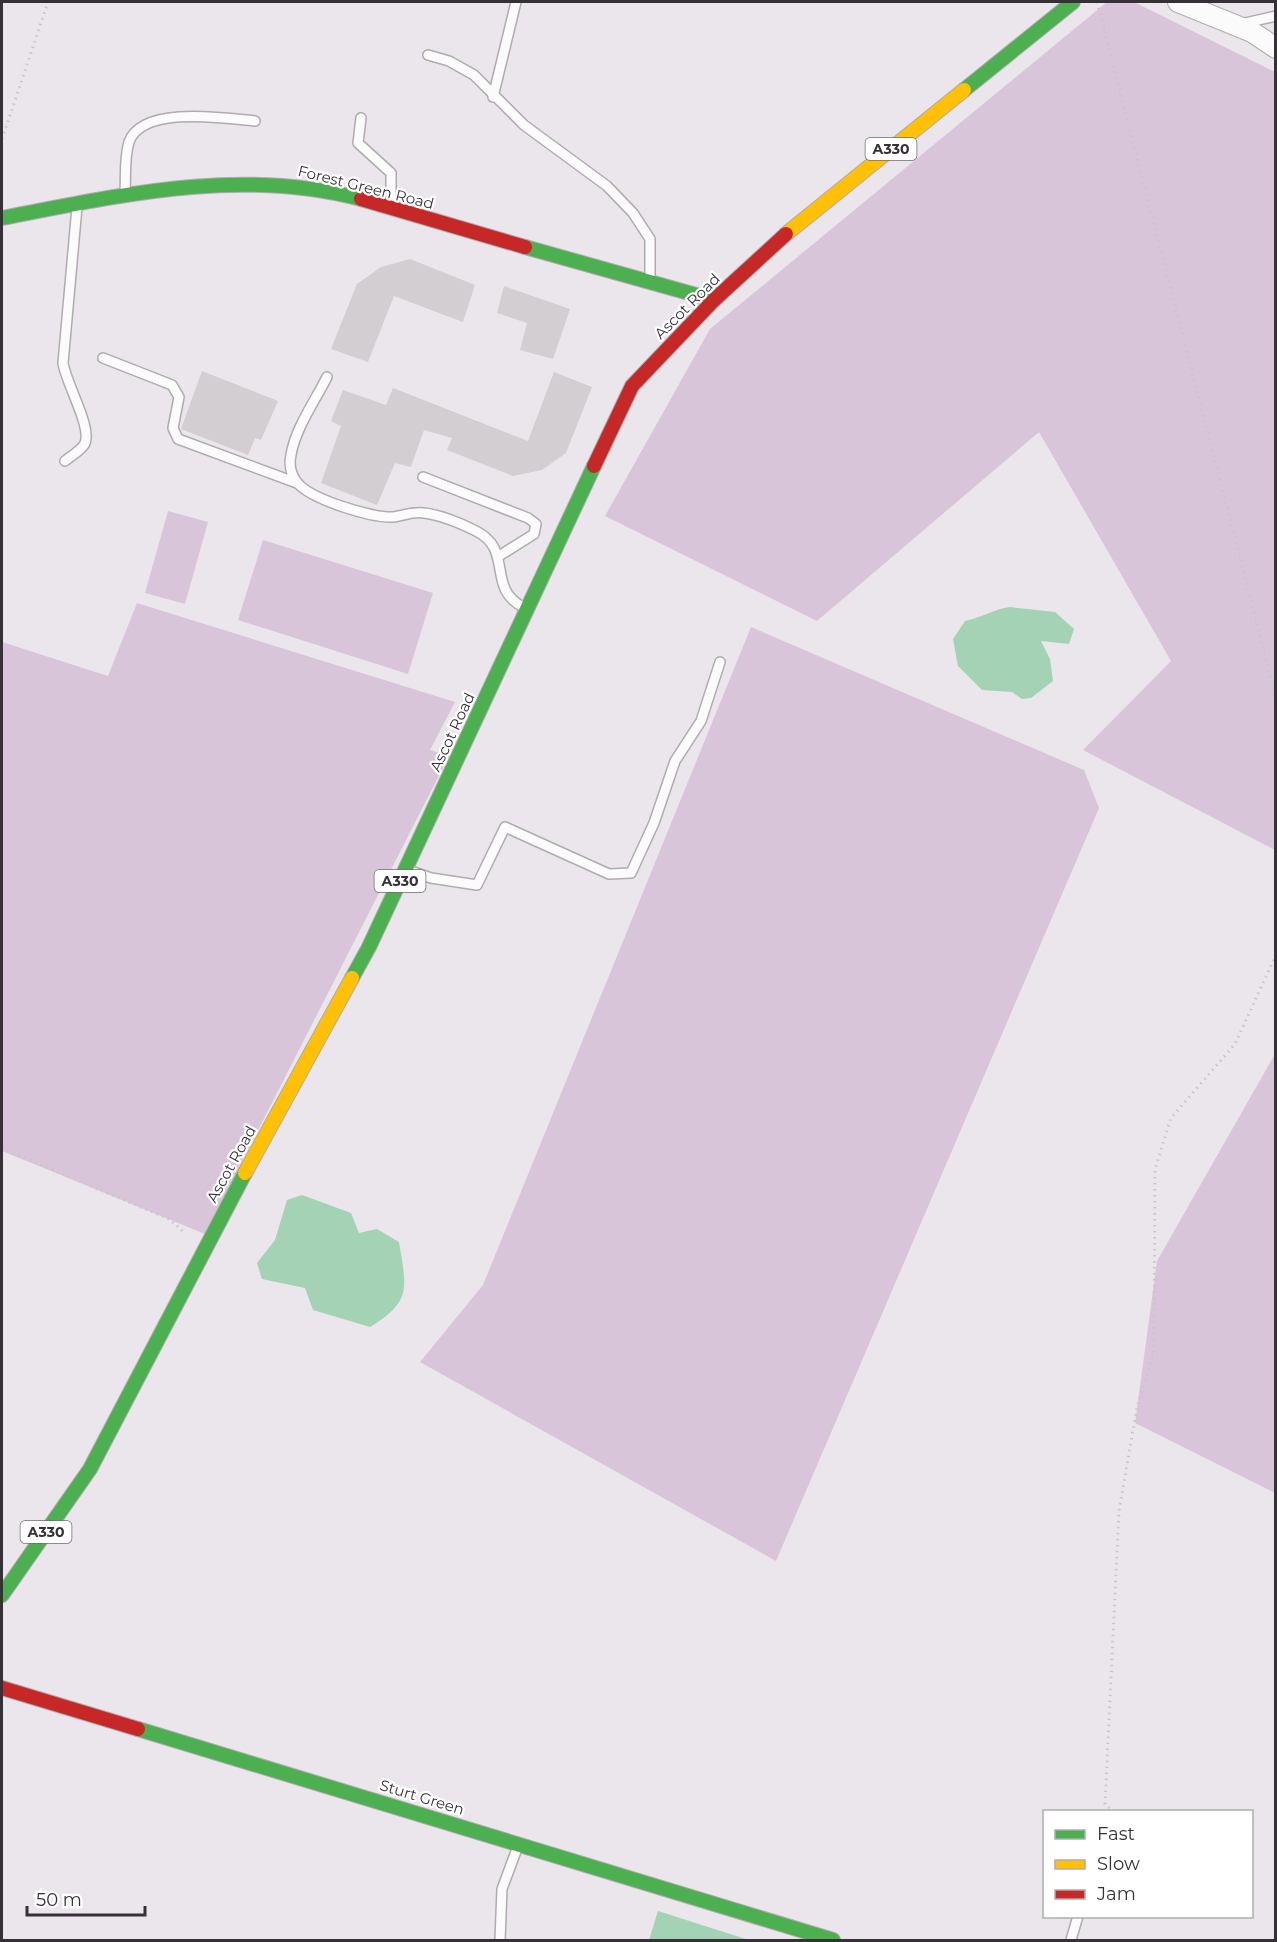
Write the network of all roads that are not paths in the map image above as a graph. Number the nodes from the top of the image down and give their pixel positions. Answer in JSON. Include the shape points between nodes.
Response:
{"nodes":[{"id":1,"x":516,"y":2,"type":"edge"},
{"id":2,"x":1178,"y":2,"type":"edge"},
{"id":3,"x":1064,"y":4,"type":"edge"},
{"id":4,"x":1275,"y":16,"type":"edge"},
{"id":5,"x":1236,"y":26,"type":"junction"},
{"id":6,"x":1275,"y":48,"type":"edge"},
{"id":7,"x":428,"y":55,"type":"dead end"},
{"id":8,"x":493,"y":97,"type":"junction"},
{"id":9,"x":362,"y":118,"type":"dead end"},
{"id":10,"x":255,"y":121,"type":"dead end"},
{"id":11,"x":125,"y":195,"type":"junction"},
{"id":12,"x":77,"y":204,"type":"junction"},
{"id":13,"x":391,"y":209,"type":"junction"},
{"id":14,"x":2,"y":218,"type":"edge"},
{"id":15,"x":650,"y":282,"type":"junction"},
{"id":16,"x":714,"y":300,"type":"junction"},
{"id":17,"x":103,"y":358,"type":"dead end"},
{"id":18,"x":327,"y":377,"type":"dead end"},
{"id":19,"x":65,"y":461,"type":"dead end"},
{"id":20,"x":423,"y":477,"type":"dead end"},
{"id":21,"x":297,"y":483,"type":"junction"},
{"id":22,"x":499,"y":556,"type":"junction"},
{"id":23,"x":528,"y":609,"type":"junction"},
{"id":24,"x":720,"y":662,"type":"dead end"},
{"id":25,"x":406,"y":869,"type":"junction"},
{"id":26,"x":2,"y":1595,"type":"edge"},
{"id":27,"x":2,"y":1688,"type":"edge"},
{"id":28,"x":519,"y":1844,"type":"junction"},
{"id":29,"x":1078,"y":1918,"type":"edge"},
{"id":30,"x":500,"y":1941,"type":"edge"},
{"id":31,"x":833,"y":1941,"type":"edge"},
{"id":32,"x":1071,"y":1941,"type":"edge"}],
"edges":[{"from":1,"to":8,"type":"lane"},
{"from":2,"to":5,"type":"street"},
{"from":3,"to":16,"type":"main road","name":"Ascot Road","number":"A330","via":[[781,238]]},
{"from":4,"to":5,"type":"lane"},
{"from":5,"to":6,"type":"street"},
{"from":7,"to":8,"type":"lane","via":[[474,75]]},
{"from":8,"to":15,"type":"lane","via":[[607,186],[633,213],[650,239]]},
{"from":9,"to":13,"type":"lane","via":[[358,143],[391,173]]},
{"from":10,"to":11,"type":"lane","via":[[181,116],[147,124],[130,141]]},
{"from":11,"to":12,"type":"main road","name":"Forest Green Road"},
{"from":11,"to":13,"type":"main road","name":"Forest Green Road","via":[[274,184]]},
{"from":12,"to":14,"type":"main road","name":"Forest Green Road"},
{"from":12,"to":19,"type":"lane","via":[[63,363],[65,380],[87,434],[84,445]]},
{"from":13,"to":15,"type":"main road","name":"Forest Green Road"},
{"from":15,"to":16,"type":"main road","name":"Forest Green Road"},
{"from":16,"to":23,"type":"main road","name":"Ascot Road","number":"A330","via":[[632,386]]},
{"from":17,"to":21,"type":"lane","via":[[172,385],[179,397],[173,428],[178,439]]},
{"from":18,"to":21,"type":"lane","via":[[290,456]]},
{"from":20,"to":22,"type":"lane","via":[[536,524],[534,534]]},
{"from":21,"to":22,"type":"lane","via":[[316,495],[374,515],[393,517],[422,512],[438,516],[486,536]]},
{"from":22,"to":23,"type":"lane","via":[[504,590],[513,601]]},
{"from":23,"to":25,"type":"main road","name":"Ascot Road","number":"A330"},
{"from":24,"to":25,"type":"lane","via":[[701,721],[675,761],[654,823],[631,873],[609,874],[505,827],[477,885],[431,878]]},
{"from":25,"to":26,"type":"main road","name":"Ascot Road","number":"A330","via":[[369,947],[203,1249],[90,1469]]},
{"from":27,"to":28,"type":"main road","name":"Sturt Green"},
{"from":28,"to":30,"type":"lane","via":[[502,1888]]},
{"from":28,"to":31,"type":"main road","name":"Sturt Green"},
{"from":29,"to":32,"type":"lane"}]}
